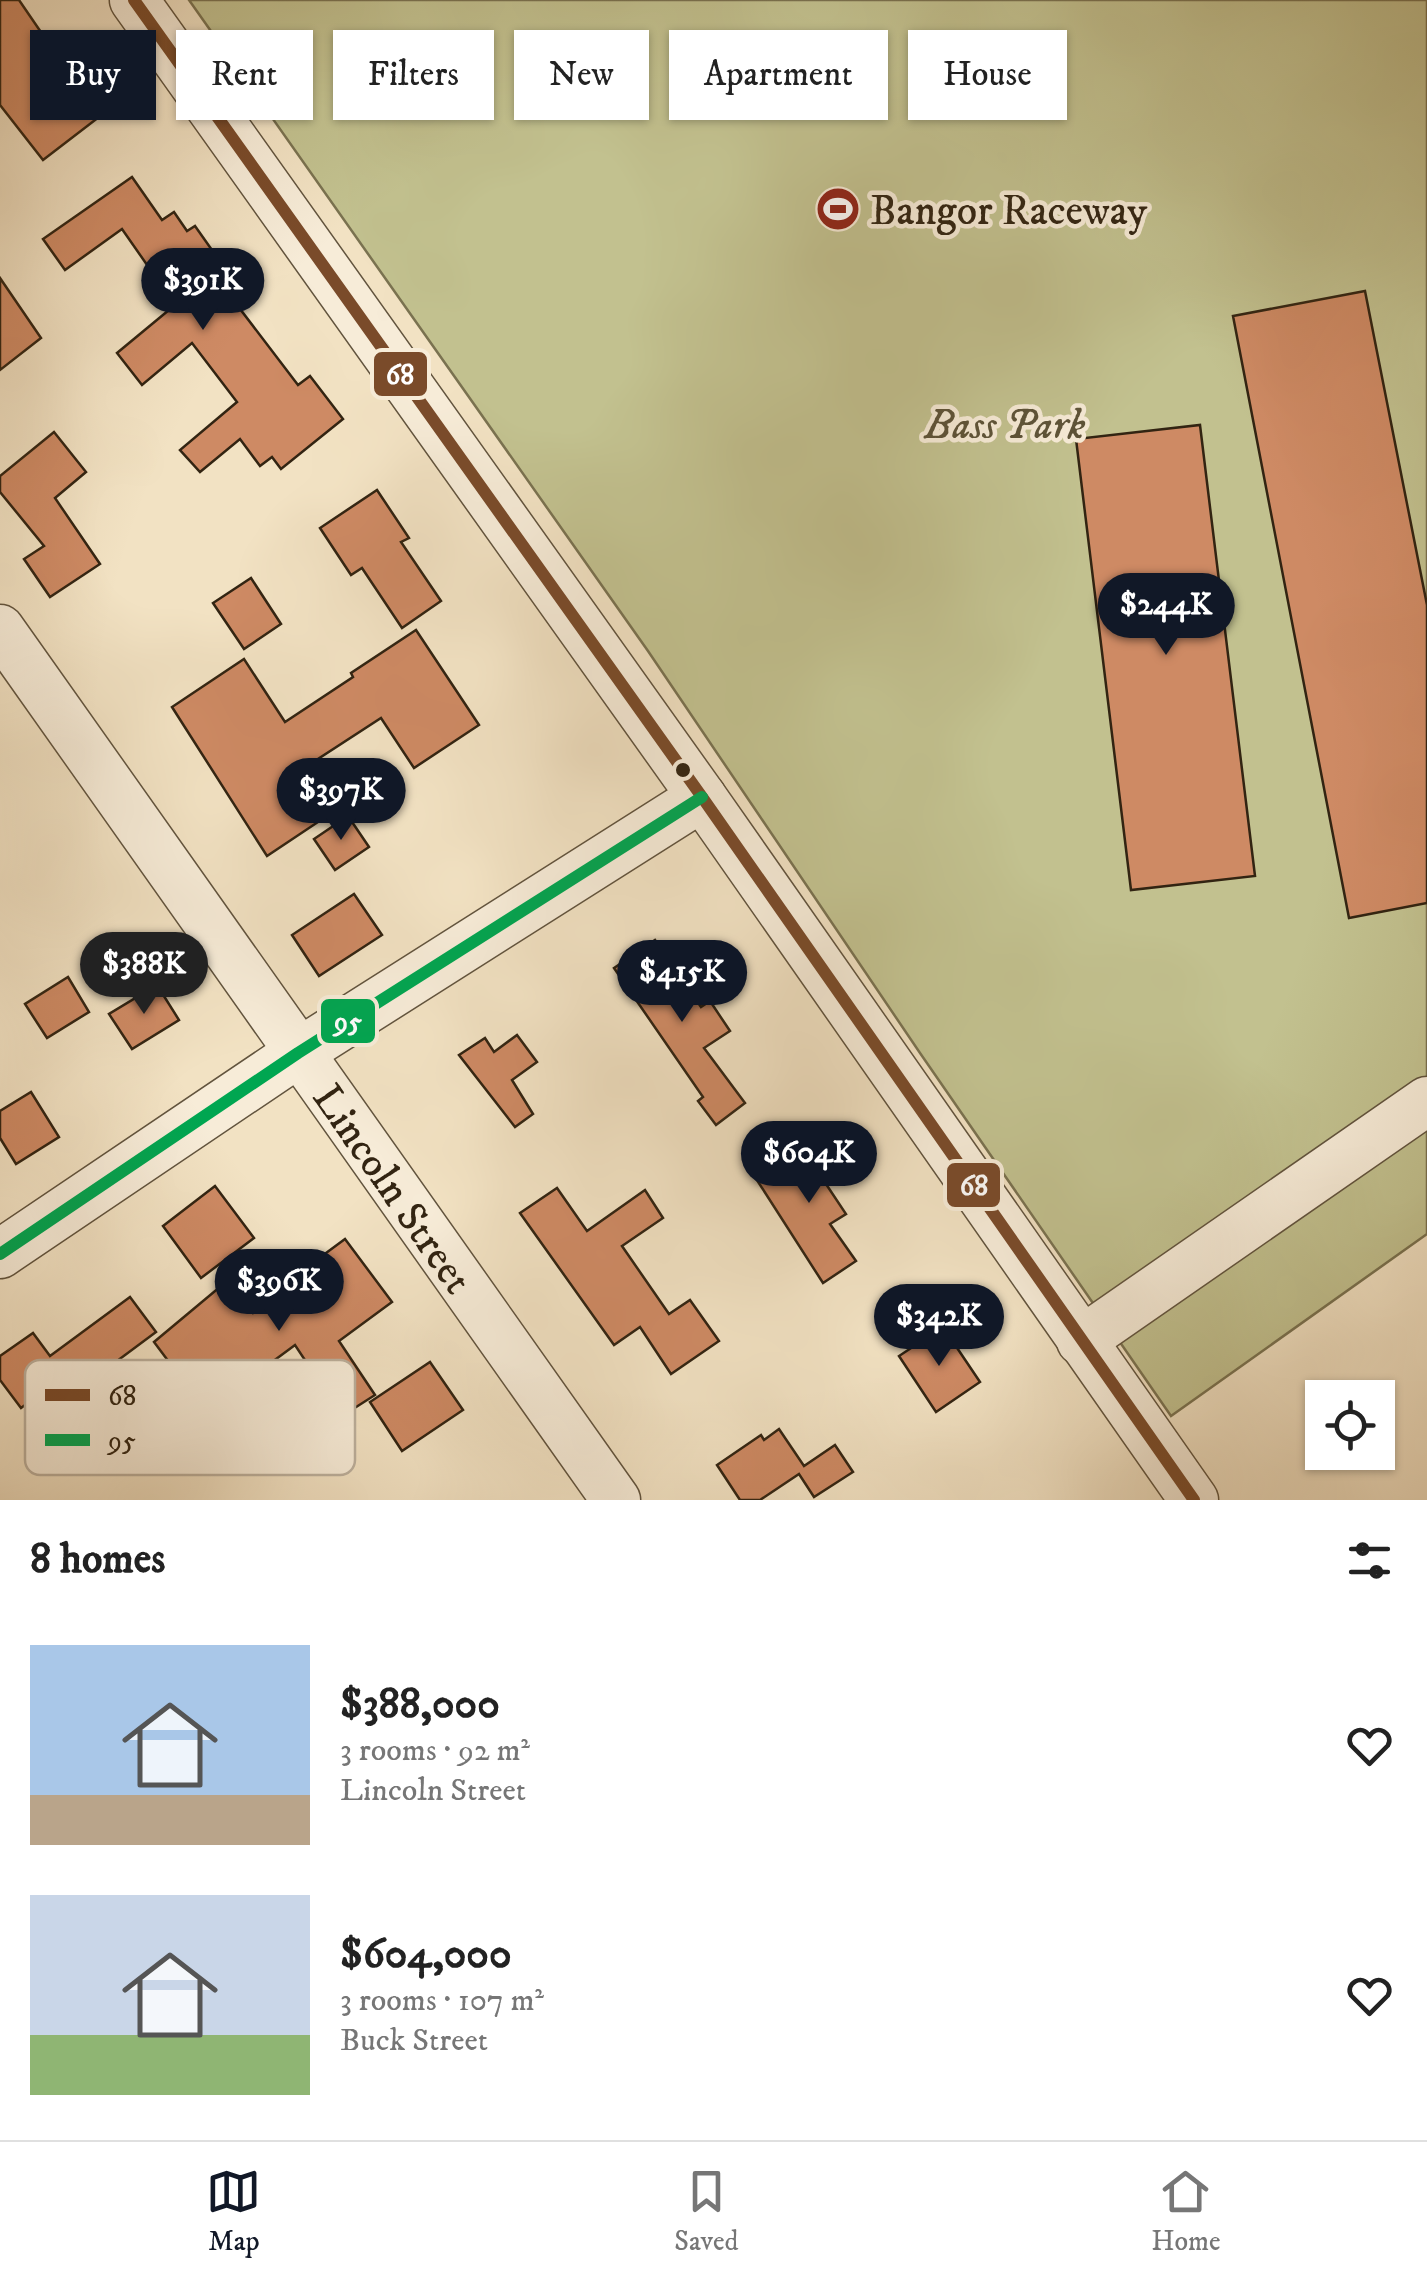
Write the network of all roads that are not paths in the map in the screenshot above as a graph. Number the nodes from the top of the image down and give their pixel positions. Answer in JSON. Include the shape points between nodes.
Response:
{"nodes":[{"id":1,"x":134,"y":0,"type":"edge"},
{"id":2,"x":0,"y":629,"type":"edge"},
{"id":3,"x":702,"y":797,"type":"junction"},
{"id":4,"x":298,"y":1053,"type":"junction"},
{"id":5,"x":1427,"y":1101,"type":"edge"},
{"id":6,"x":0,"y":1254,"type":"edge"},
{"id":7,"x":1082,"y":1341,"type":"junction"},
{"id":8,"x":616,"y":1500,"type":"edge"},
{"id":9,"x":1194,"y":1500,"type":"edge"}],
"edges":[{"from":1,"to":3,"type":"street"},
{"from":2,"to":4,"type":"street","name":"Lincoln Street"},
{"from":3,"to":4,"type":"street"},
{"from":3,"to":7,"type":"street"},
{"from":4,"to":6,"type":"street"},
{"from":4,"to":8,"type":"street","name":"Lincoln Street"},
{"from":5,"to":7,"type":"street"},
{"from":7,"to":9,"type":"street"}]}
